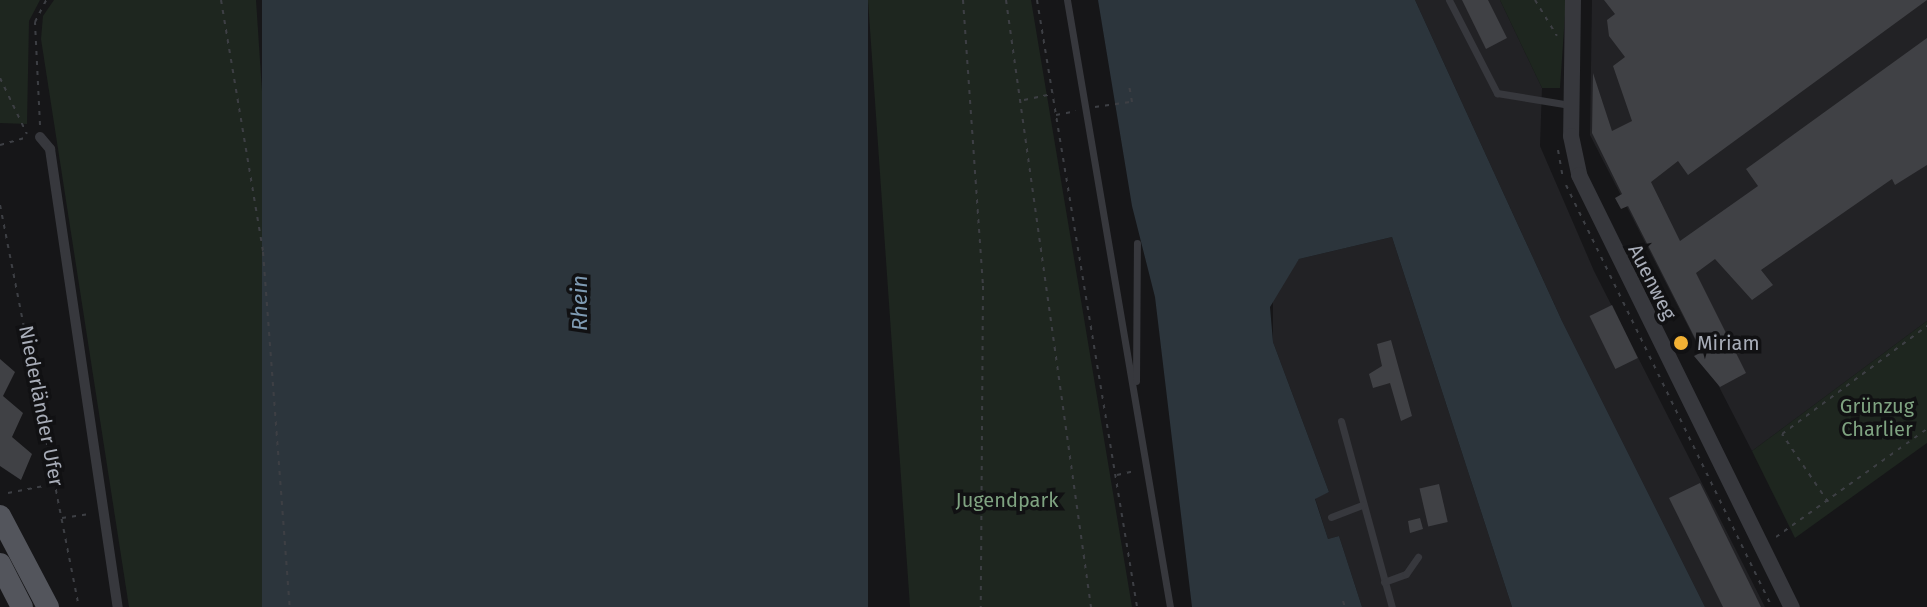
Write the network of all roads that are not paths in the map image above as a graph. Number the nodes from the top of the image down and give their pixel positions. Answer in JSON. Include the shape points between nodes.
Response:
{"nodes":[{"id":1,"x":1067,"y":0,"type":"edge"},
{"id":2,"x":1449,"y":0,"type":"edge"},
{"id":3,"x":1573,"y":0,"type":"edge"},
{"id":4,"x":1570,"y":105,"type":"junction"},
{"id":5,"x":40,"y":137,"type":"road end"},
{"id":6,"x":1137,"y":243,"type":"dead end"},
{"id":7,"x":1136,"y":399,"type":"junction"},
{"id":8,"x":1341,"y":421,"type":"dead end"},
{"id":9,"x":1363,"y":505,"type":"junction"},
{"id":10,"x":1331,"y":517,"type":"dead end"},
{"id":11,"x":2,"y":518,"type":"edge"},
{"id":12,"x":1418,"y":557,"type":"dead end"},
{"id":13,"x":0,"y":564,"type":"edge"},
{"id":14,"x":1384,"y":582,"type":"junction"},
{"id":15,"x":22,"y":607,"type":"edge"},
{"id":16,"x":48,"y":607,"type":"edge"},
{"id":17,"x":118,"y":607,"type":"edge"},
{"id":18,"x":1170,"y":607,"type":"edge"},
{"id":19,"x":1392,"y":607,"type":"edge"},
{"id":20,"x":1792,"y":607,"type":"edge"}],
"edges":[{"from":1,"to":7,"type":"lane"},
{"from":2,"to":4,"type":"lane","via":[[1497,93]]},
{"from":3,"to":4,"type":"street","name":"Auenweg"},
{"from":4,"to":20,"type":"street","name":"Auenweg","via":[[1579,175],[1593,209]]},
{"from":5,"to":17,"type":"street","via":[[50,149]]},
{"from":6,"to":7,"type":"lane"},
{"from":7,"to":18,"type":"lane"},
{"from":8,"to":9,"type":"lane"},
{"from":9,"to":10,"type":"lane"},
{"from":9,"to":14,"type":"lane"},
{"from":11,"to":16,"type":"main road"},
{"from":12,"to":14,"type":"lane","via":[[1406,574]]},
{"from":13,"to":15,"type":"main road"},
{"from":14,"to":19,"type":"lane"}]}
